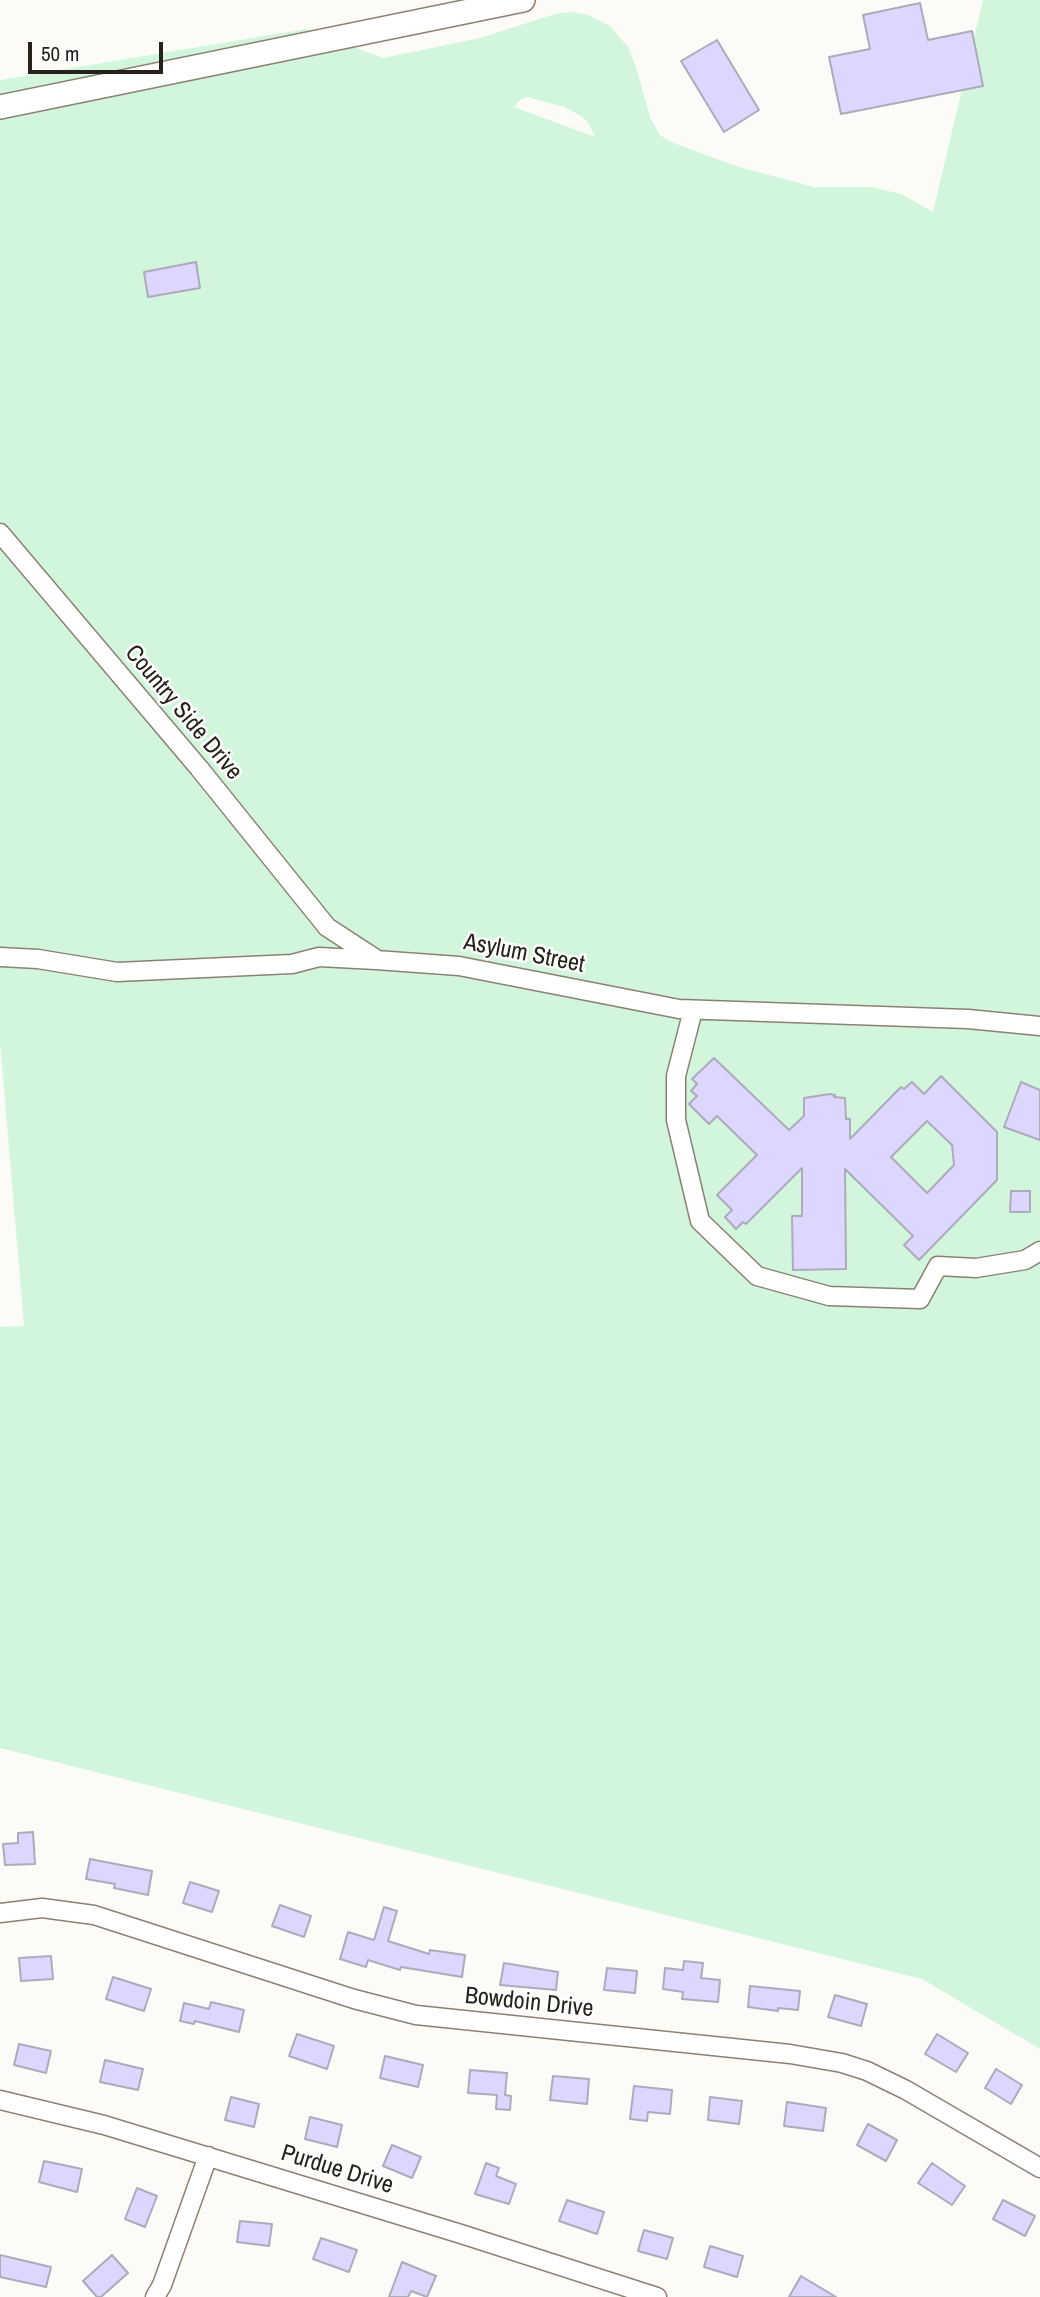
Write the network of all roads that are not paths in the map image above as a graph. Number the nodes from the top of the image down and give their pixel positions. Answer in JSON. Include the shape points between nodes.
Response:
{"nodes":[{"id":1,"x":523,"y":0,"type":"edge"},
{"id":2,"x":0,"y":107,"type":"edge"},
{"id":3,"x":0,"y":533,"type":"edge"},
{"id":4,"x":327,"y":927,"type":"junction"},
{"id":5,"x":0,"y":957,"type":"edge"},
{"id":6,"x":319,"y":957,"type":"junction"},
{"id":7,"x":376,"y":960,"type":"junction"},
{"id":8,"x":693,"y":1010,"type":"junction"},
{"id":9,"x":1040,"y":1026,"type":"edge"},
{"id":10,"x":1040,"y":1251,"type":"edge"},
{"id":11,"x":0,"y":1913,"type":"edge"},
{"id":12,"x":0,"y":2099,"type":"edge"},
{"id":13,"x":208,"y":2156,"type":"junction"},
{"id":14,"x":1040,"y":2168,"type":"edge"},
{"id":15,"x":155,"y":2297,"type":"edge"},
{"id":16,"x":657,"y":2297,"type":"edge"}],
"edges":[{"from":1,"to":2,"type":"main road"},
{"from":3,"to":4,"type":"street","name":"Country Side Drive"},
{"from":4,"to":6,"type":"street","via":[[329,939]]},
{"from":4,"to":7,"type":"street","name":"Country Side Drive"},
{"from":5,"to":6,"type":"street","name":"Asylum Street","via":[[117,972],[292,964]]},
{"from":6,"to":7,"type":"street","name":"Asylum Street"},
{"from":7,"to":8,"type":"street","name":"Asylum Street","via":[[459,966]]},
{"from":8,"to":9,"type":"street","name":"Asylum Street","via":[[968,1019]]},
{"from":8,"to":10,"type":"street","via":[[676,1076],[676,1120],[700,1221],[757,1276],[829,1296],[920,1298],[938,1266],[988,1266],[1025,1260]]},
{"from":11,"to":14,"type":"street","name":"Bowdoin Drive","via":[[45,1908],[94,1915],[416,2015],[842,2063],[906,2090]]},
{"from":12,"to":13,"type":"street","name":"Purdue Drive"},
{"from":13,"to":15,"type":"street"},
{"from":13,"to":16,"type":"street","name":"Purdue Drive"}]}
